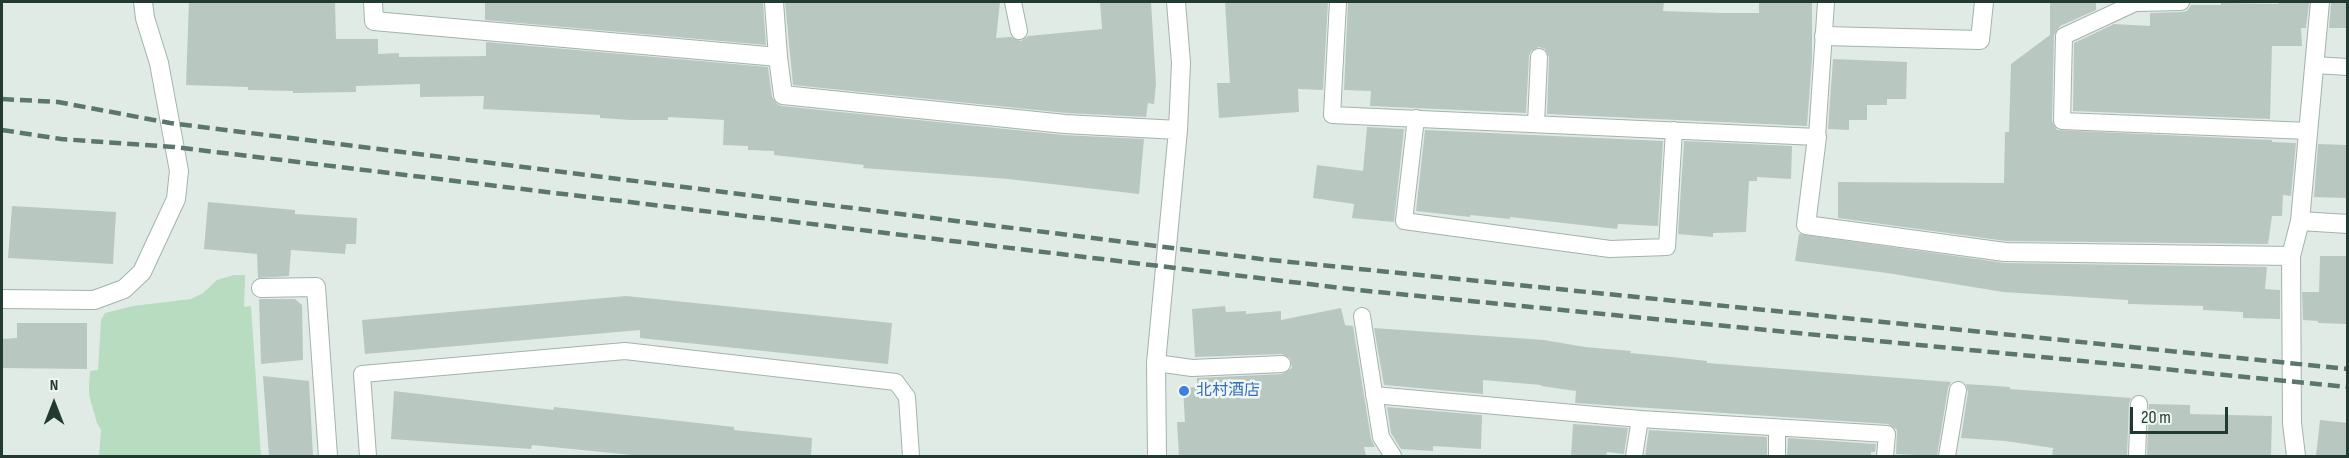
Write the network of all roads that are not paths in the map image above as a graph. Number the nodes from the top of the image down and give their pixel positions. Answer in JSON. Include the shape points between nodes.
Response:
{"nodes":[{"id":1,"x":143,"y":2,"type":"edge"},
{"id":2,"x":374,"y":2,"type":"edge"},
{"id":3,"x":774,"y":2,"type":"edge"},
{"id":4,"x":1013,"y":2,"type":"edge"},
{"id":5,"x":1176,"y":2,"type":"edge"},
{"id":6,"x":1338,"y":2,"type":"edge"},
{"id":7,"x":1826,"y":2,"type":"edge"},
{"id":8,"x":1984,"y":2,"type":"edge"},
{"id":9,"x":2181,"y":2,"type":"edge"},
{"id":10,"x":2320,"y":2,"type":"edge"},
{"id":11,"x":1019,"y":31,"type":"dead end"},
{"id":12,"x":1824,"y":36,"type":"junction"},
{"id":13,"x":778,"y":57,"type":"junction"},
{"id":14,"x":1539,"y":57,"type":"dead end"},
{"id":15,"x":2313,"y":65,"type":"junction"},
{"id":16,"x":2348,"y":67,"type":"edge"},
{"id":17,"x":1416,"y":118,"type":"junction"},
{"id":18,"x":1536,"y":124,"type":"junction"},
{"id":19,"x":1178,"y":130,"type":"junction"},
{"id":20,"x":1674,"y":130,"type":"junction"},
{"id":21,"x":2309,"y":131,"type":"junction"},
{"id":22,"x":1817,"y":136,"type":"junction"},
{"id":23,"x":2300,"y":221,"type":"junction"},
{"id":24,"x":2348,"y":224,"type":"edge"},
{"id":25,"x":2291,"y":256,"type":"junction"},
{"id":26,"x":261,"y":288,"type":"dead end"},
{"id":27,"x":2,"y":299,"type":"edge"},
{"id":28,"x":1362,"y":316,"type":"dead end"},
{"id":29,"x":1156,"y":363,"type":"junction"},
{"id":30,"x":1282,"y":364,"type":"dead end"},
{"id":31,"x":1958,"y":390,"type":"dead end"},
{"id":32,"x":1374,"y":395,"type":"junction"},
{"id":33,"x":2139,"y":404,"type":"dead end"},
{"id":34,"x":1640,"y":419,"type":"junction"},
{"id":35,"x":1777,"y":428,"type":"junction"},
{"id":36,"x":328,"y":456,"type":"edge"},
{"id":37,"x":368,"y":456,"type":"edge"},
{"id":38,"x":911,"y":456,"type":"edge"},
{"id":39,"x":1157,"y":456,"type":"edge"},
{"id":40,"x":1393,"y":456,"type":"edge"},
{"id":41,"x":1634,"y":456,"type":"edge"},
{"id":42,"x":1777,"y":456,"type":"edge"},
{"id":43,"x":1885,"y":456,"type":"edge"},
{"id":44,"x":1947,"y":456,"type":"edge"},
{"id":45,"x":2137,"y":456,"type":"edge"},
{"id":46,"x":2296,"y":456,"type":"edge"}],
"edges":[{"from":1,"to":27,"type":"street","via":[[179,171],[176,199],[142,272],[124,289],[94,300]]},
{"from":2,"to":13,"type":"street","via":[[374,21]]},
{"from":3,"to":13,"type":"street"},
{"from":4,"to":11,"type":"lane"},
{"from":5,"to":19,"type":"street","via":[[1181,63]]},
{"from":6,"to":17,"type":"lane","via":[[1332,115]]},
{"from":7,"to":12,"type":"lane"},
{"from":8,"to":12,"type":"street","via":[[1980,40]]},
{"from":9,"to":21,"type":"lane","via":[[2135,3],[2064,36],[2062,121]]},
{"from":10,"to":15,"type":"street"},
{"from":12,"to":22,"type":"lane"},
{"from":13,"to":19,"type":"street","via":[[783,95],[1065,124]]},
{"from":14,"to":18,"type":"lane"},
{"from":15,"to":16,"type":"lane"},
{"from":15,"to":21,"type":"street"},
{"from":17,"to":18,"type":"lane"},
{"from":17,"to":20,"type":"lane","via":[[1404,221],[1610,249],[1667,247]]},
{"from":18,"to":20,"type":"lane"},
{"from":19,"to":29,"type":"street"},
{"from":20,"to":22,"type":"lane"},
{"from":21,"to":23,"type":"street"},
{"from":22,"to":25,"type":"street","via":[[1806,225],[2005,252]]},
{"from":23,"to":24,"type":"street"},
{"from":23,"to":25,"type":"street"},
{"from":25,"to":46,"type":"street","via":[[2292,423]]},
{"from":26,"to":36,"type":"street","via":[[316,287]]},
{"from":28,"to":32,"type":"lane"},
{"from":29,"to":30,"type":"lane","via":[[1192,368]]},
{"from":29,"to":39,"type":"street"},
{"from":31,"to":44,"type":"lane"},
{"from":32,"to":34,"type":"lane"},
{"from":32,"to":40,"type":"lane","via":[[1381,437]]},
{"from":33,"to":45,"type":"lane"},
{"from":34,"to":35,"type":"lane"},
{"from":34,"to":41,"type":"lane"},
{"from":35,"to":42,"type":"lane"},
{"from":35,"to":43,"type":"lane","via":[[1887,434]]},
{"from":37,"to":38,"type":"lane","via":[[362,374],[625,351],[896,382],[907,397]]}]}
